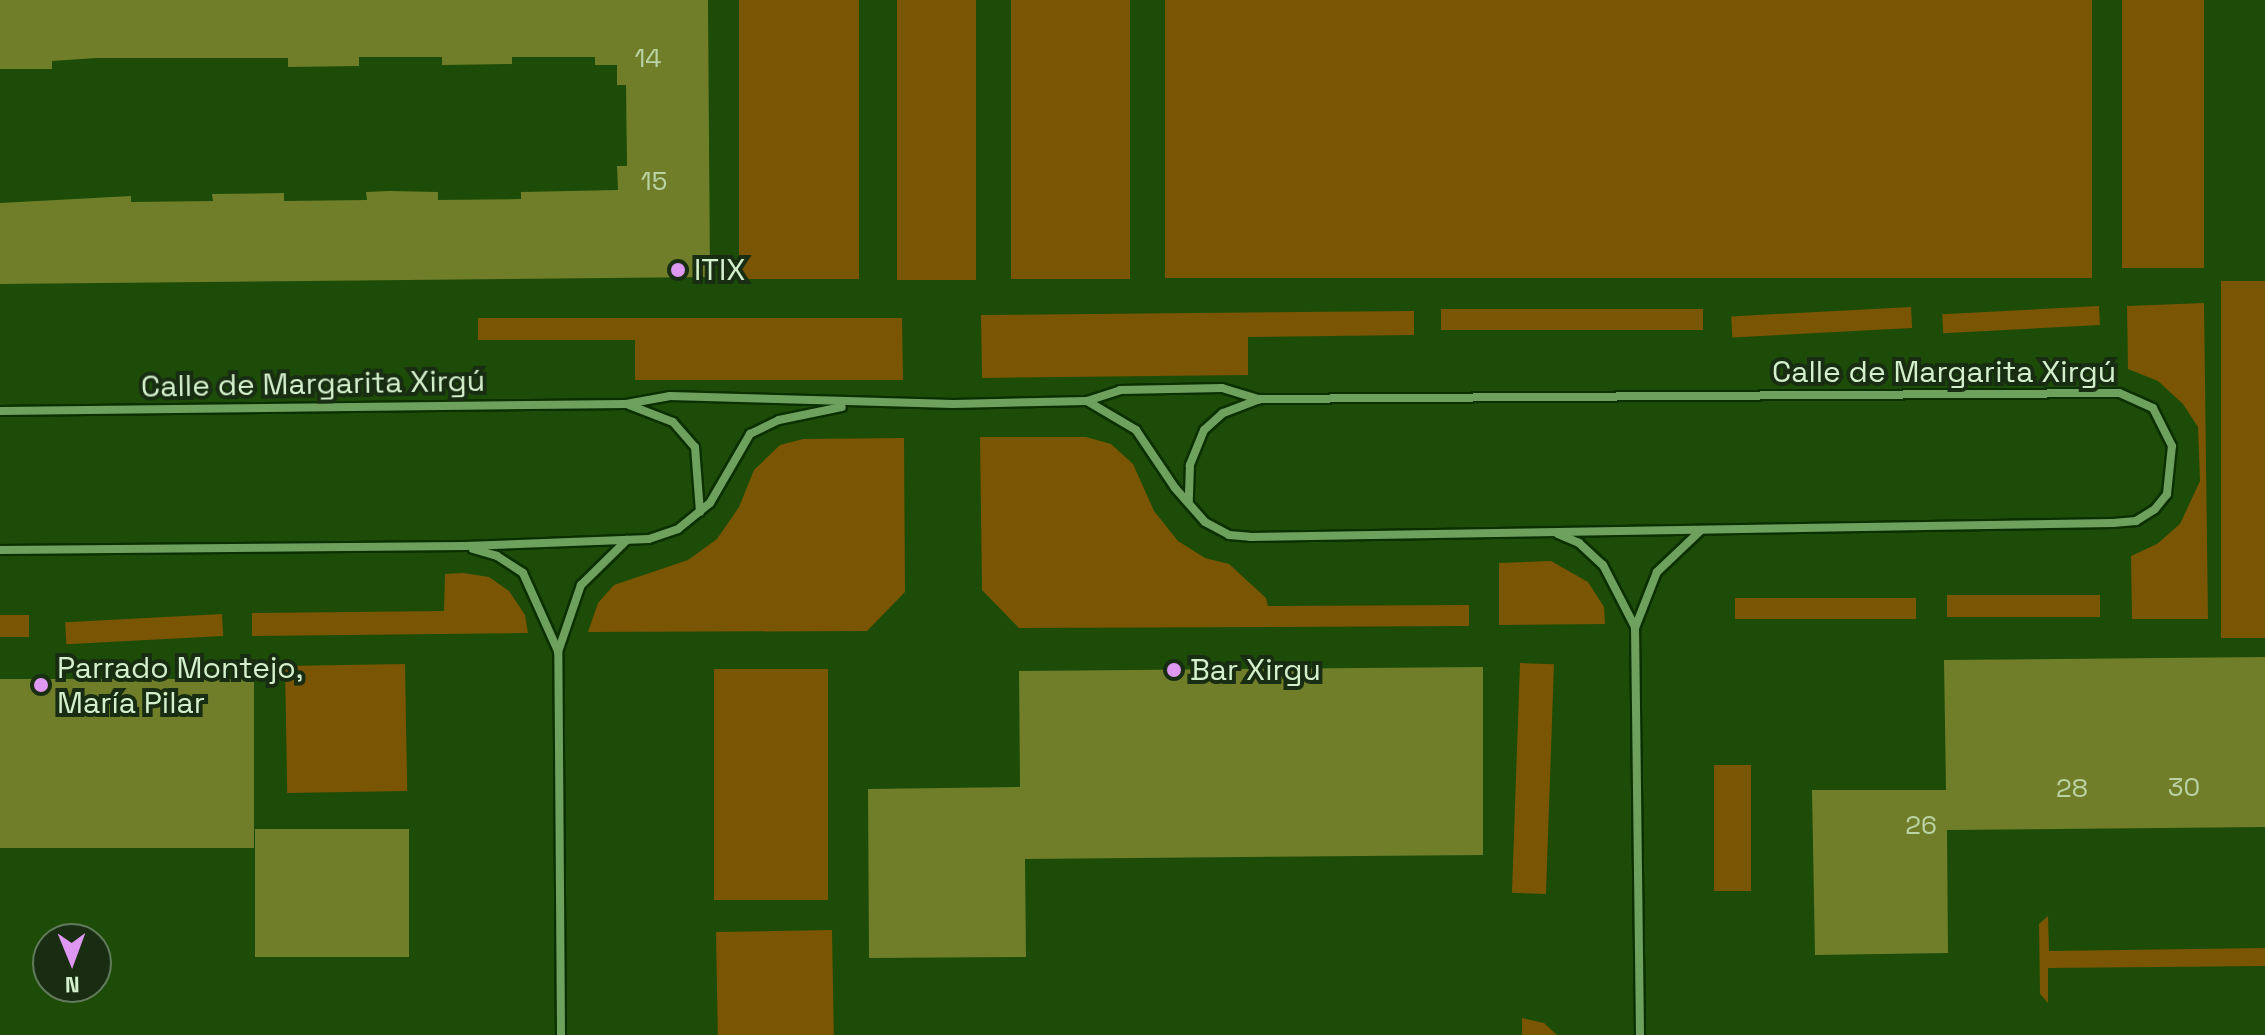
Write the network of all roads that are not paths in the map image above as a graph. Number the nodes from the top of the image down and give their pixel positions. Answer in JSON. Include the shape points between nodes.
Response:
{"nodes":[{"id":1,"x":1260,"y":399,"type":"junction"},
{"id":2,"x":1087,"y":401,"type":"junction"},
{"id":3,"x":626,"y":404,"type":"junction"},
{"id":4,"x":851,"y":405,"type":"junction"},
{"id":5,"x":0,"y":411,"type":"edge"},
{"id":6,"x":1189,"y":503,"type":"junction"},
{"id":7,"x":700,"y":512,"type":"junction"},
{"id":8,"x":1702,"y":530,"type":"junction"},
{"id":9,"x":1543,"y":531,"type":"junction"},
{"id":10,"x":628,"y":540,"type":"junction"},
{"id":11,"x":465,"y":546,"type":"junction"},
{"id":12,"x":0,"y":550,"type":"edge"},
{"id":13,"x":1635,"y":628,"type":"junction"},
{"id":14,"x":558,"y":652,"type":"junction"},
{"id":15,"x":561,"y":1035,"type":"edge"},
{"id":16,"x":1640,"y":1035,"type":"edge"}],
"edges":[{"from":1,"to":2,"type":"street","name":"Calle de Margarita Xirgú","via":[[1222,388],[1120,390]]},
{"from":1,"to":6,"type":"street","name":"Calle de Margarita Xirgú","via":[[1223,413],[1204,430],[1190,465]]},
{"from":1,"to":8,"type":"street","name":"Calle de Margarita Xirgú","via":[[2119,393],[2153,408],[2172,446],[2167,494],[2136,521]]},
{"from":2,"to":4,"type":"street","name":"Calle de Margarita Xirgú"},
{"from":2,"to":6,"type":"street","name":"Calle de Margarita Xirgú","via":[[1136,430]]},
{"from":3,"to":4,"type":"street","name":"Calle de Margarita Xirgú","via":[[670,396],[732,396]]},
{"from":3,"to":5,"type":"street","name":"Calle de Margarita Xirgú"},
{"from":3,"to":7,"type":"street","name":"Calle de Margarita Xirgú","via":[[673,422],[687,435],[700,464]]},
{"from":4,"to":7,"type":"street","name":"Calle de Margarita Xirgú","via":[[779,420],[750,434],[720,490]]},
{"from":6,"to":9,"type":"street","name":"Calle de Margarita Xirgú","via":[[1218,531],[1250,537]]},
{"from":7,"to":10,"type":"street","name":"Calle de Margarita Xirgú","via":[[666,534]]},
{"from":8,"to":9,"type":"street","name":"Calle de Margarita Xirgú"},
{"from":8,"to":13,"type":"street","name":"Calle de Margarita Xirgú","via":[[1665,560]]},
{"from":9,"to":13,"type":"street","name":"Calle de Margarita Xirgú","via":[[1579,543],[1603,565]]},
{"from":10,"to":11,"type":"street","name":"Calle de Margarita Xirgú"},
{"from":10,"to":14,"type":"street","name":"Calle de Margarita Xirgú","via":[[581,585]]},
{"from":11,"to":12,"type":"street","name":"Calle de Margarita Xirgú"},
{"from":11,"to":14,"type":"street","name":"Calle de Margarita Xirgú","via":[[497,556],[523,573]]},
{"from":13,"to":16,"type":"street","name":"Calle de Margarita Xirgú"},
{"from":14,"to":15,"type":"street","name":"Calle de Margarita Xirgú"}]}
